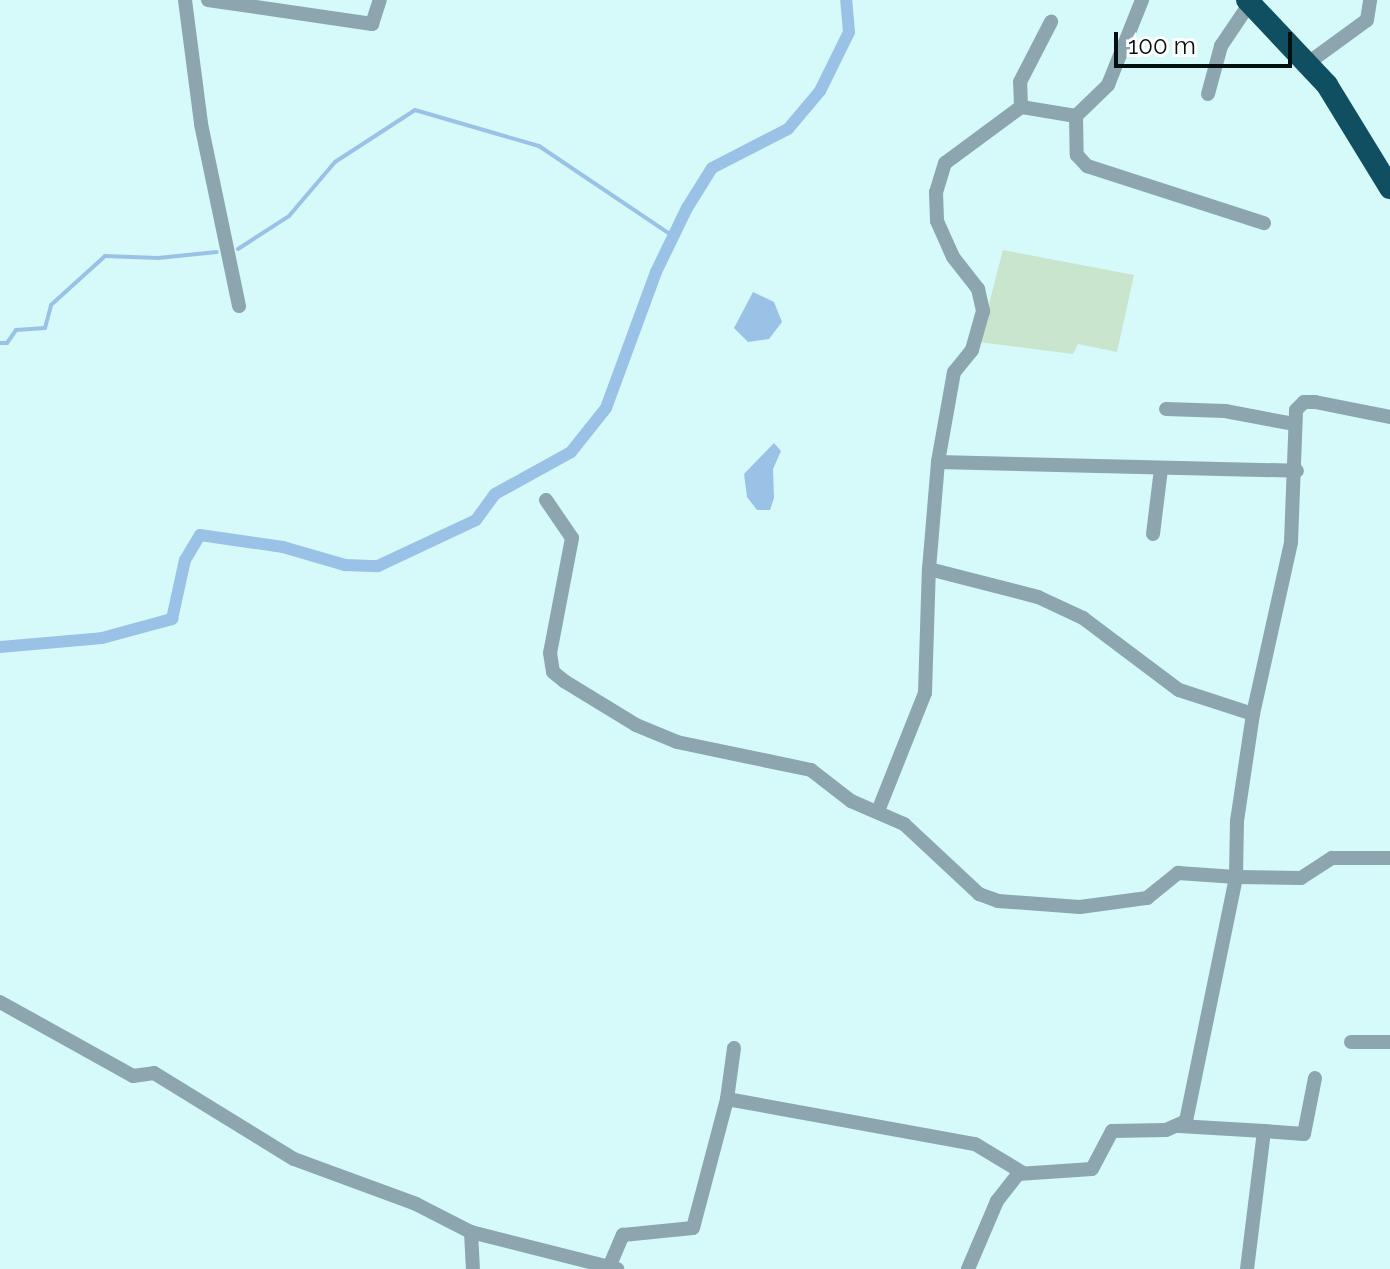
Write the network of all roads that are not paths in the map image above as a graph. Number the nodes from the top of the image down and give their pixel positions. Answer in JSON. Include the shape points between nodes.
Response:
{"nodes":[{"id":1,"x":185,"y":0,"type":"edge"},
{"id":2,"x":208,"y":0,"type":"edge"},
{"id":3,"x":380,"y":0,"type":"edge"},
{"id":4,"x":1142,"y":0,"type":"edge"},
{"id":5,"x":1370,"y":0,"type":"edge"},
{"id":6,"x":1248,"y":2,"type":"edge"},
{"id":7,"x":1051,"y":22,"type":"dead end"},
{"id":8,"x":1308,"y":63,"type":"junction"},
{"id":9,"x":1208,"y":94,"type":"dead end"},
{"id":10,"x":1021,"y":107,"type":"junction"},
{"id":11,"x":1076,"y":116,"type":"junction"},
{"id":12,"x":1390,"y":188,"type":"edge"},
{"id":13,"x":1264,"y":223,"type":"dead end"},
{"id":14,"x":239,"y":306,"type":"dead end"},
{"id":15,"x":1166,"y":409,"type":"dead end"},
{"id":16,"x":1390,"y":417,"type":"edge"},
{"id":17,"x":1294,"y":424,"type":"junction"},
{"id":18,"x":938,"y":462,"type":"junction"},
{"id":19,"x":1161,"y":469,"type":"junction"},
{"id":20,"x":1297,"y":471,"type":"junction"},
{"id":21,"x":546,"y":500,"type":"dead end"},
{"id":22,"x":1153,"y":534,"type":"dead end"},
{"id":23,"x":929,"y":569,"type":"junction"},
{"id":24,"x":1253,"y":714,"type":"junction"},
{"id":25,"x":878,"y":811,"type":"junction"},
{"id":26,"x":1390,"y":858,"type":"edge"},
{"id":27,"x":1236,"y":877,"type":"junction"},
{"id":28,"x":0,"y":1002,"type":"edge"},
{"id":29,"x":1351,"y":1042,"type":"dead end"},
{"id":30,"x":1390,"y":1042,"type":"edge"},
{"id":31,"x":734,"y":1048,"type":"dead end"},
{"id":32,"x":1315,"y":1078,"type":"dead end"},
{"id":33,"x":727,"y":1099,"type":"junction"},
{"id":34,"x":1179,"y":1126,"type":"junction"},
{"id":35,"x":1264,"y":1131,"type":"junction"},
{"id":36,"x":1023,"y":1173,"type":"junction"},
{"id":37,"x":471,"y":1232,"type":"junction"},
{"id":38,"x":614,"y":1267,"type":"edge"},
{"id":39,"x":473,"y":1269,"type":"edge"},
{"id":40,"x":968,"y":1269,"type":"edge"},
{"id":41,"x":1247,"y":1269,"type":"edge"}],
"edges":[{"from":1,"to":14,"type":"street","via":[[201,124]]},
{"from":2,"to":3,"type":"street","via":[[372,24]]},
{"from":4,"to":11,"type":"street","via":[[1108,85]]},
{"from":5,"to":8,"type":"street","via":[[1367,20]]},
{"from":6,"to":8,"type":"highway"},
{"from":6,"to":9,"type":"street","via":[[1221,46]]},
{"from":7,"to":10,"type":"street","via":[[1020,82]]},
{"from":8,"to":12,"type":"highway"},
{"from":10,"to":11,"type":"street"},
{"from":10,"to":18,"type":"street","via":[[945,163],[936,192],[937,221],[953,257],[978,289],[983,311],[972,350],[954,372]]},
{"from":11,"to":13,"type":"street","via":[[1077,155],[1087,166]]},
{"from":15,"to":17,"type":"street","via":[[1225,411]]},
{"from":16,"to":17,"type":"street","via":[[1304,402]]},
{"from":17,"to":20,"type":"street"},
{"from":18,"to":19,"type":"street"},
{"from":18,"to":23,"type":"street"},
{"from":19,"to":20,"type":"street"},
{"from":19,"to":22,"type":"street"},
{"from":20,"to":24,"type":"street","via":[[1291,542]]},
{"from":21,"to":25,"type":"street","via":[[572,538],[550,653],[553,672],[645,729],[677,742],[811,770],[840,795]]},
{"from":23,"to":24,"type":"street","via":[[1038,597],[1083,618],[1179,690]]},
{"from":23,"to":25,"type":"street","via":[[925,693]]},
{"from":24,"to":27,"type":"street","via":[[1237,821]]},
{"from":25,"to":27,"type":"street","via":[[913,832],[979,894],[998,901],[1080,907],[1147,898],[1178,873]]},
{"from":26,"to":27,"type":"street","via":[[1332,858],[1301,878]]},
{"from":27,"to":34,"type":"street","via":[[1222,929],[1194,1101]]},
{"from":28,"to":37,"type":"street","via":[[133,1076],[154,1073],[294,1159],[416,1204]]},
{"from":29,"to":30,"type":"street"},
{"from":31,"to":33,"type":"street"},
{"from":32,"to":35,"type":"street","via":[[1304,1134]]},
{"from":33,"to":36,"type":"street","via":[[975,1144]]},
{"from":33,"to":38,"type":"street","via":[[693,1228],[623,1235]]},
{"from":34,"to":35,"type":"street"},
{"from":34,"to":36,"type":"street","via":[[1112,1131],[1092,1169]]},
{"from":35,"to":41,"type":"street"},
{"from":36,"to":40,"type":"street","via":[[997,1201]]},
{"from":37,"to":38,"type":"street"},
{"from":37,"to":39,"type":"street"}]}
